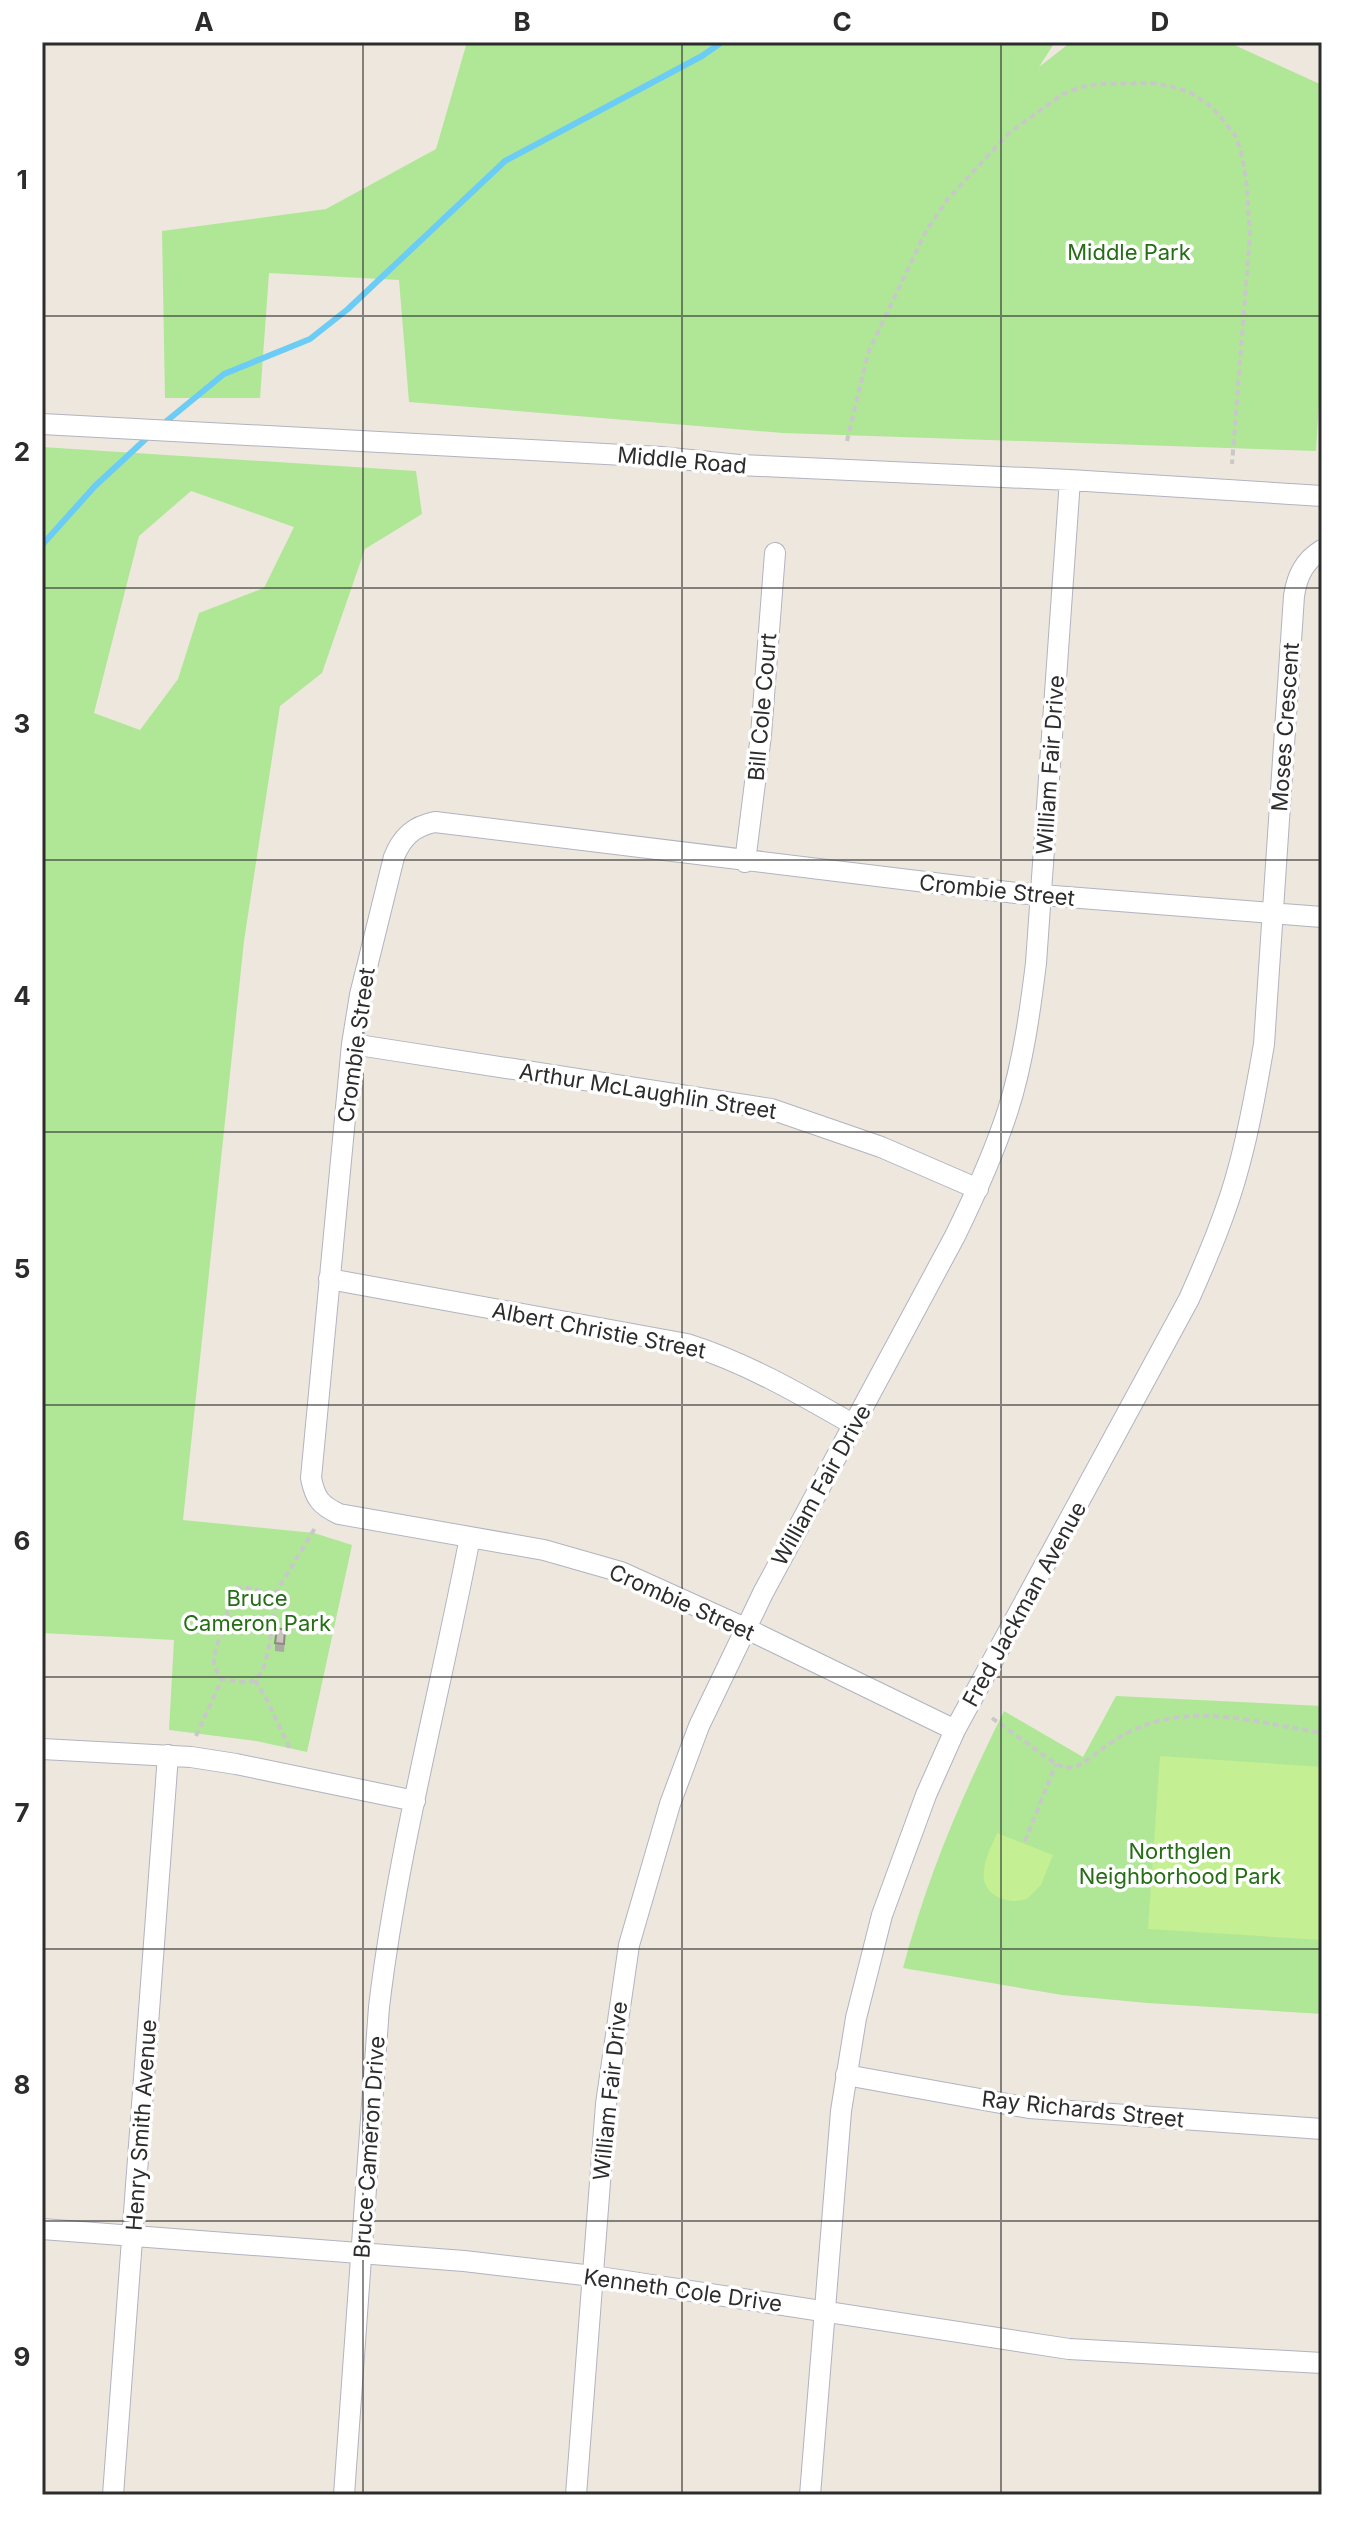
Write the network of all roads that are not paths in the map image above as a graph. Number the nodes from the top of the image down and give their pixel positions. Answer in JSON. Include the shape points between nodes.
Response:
{"nodes":[{"id":1,"x":42,"y":424,"type":"edge"},
{"id":2,"x":1070,"y":480,"type":"junction"},
{"id":3,"x":1322,"y":496,"type":"edge"},
{"id":4,"x":1322,"y":550,"type":"edge"},
{"id":5,"x":775,"y":553,"type":"dead end"},
{"id":6,"x":745,"y":862,"type":"junction"},
{"id":7,"x":1041,"y":895,"type":"junction"},
{"id":8,"x":1273,"y":915,"type":"junction"},
{"id":9,"x":1322,"y":917,"type":"edge"},
{"id":10,"x":352,"y":1044,"type":"junction"},
{"id":11,"x":978,"y":1189,"type":"junction"},
{"id":12,"x":329,"y":1279,"type":"junction"},
{"id":13,"x":854,"y":1425,"type":"junction"},
{"id":14,"x":470,"y":1537,"type":"junction"},
{"id":15,"x":745,"y":1628,"type":"junction"},
{"id":16,"x":955,"y":1730,"type":"junction"},
{"id":17,"x":42,"y":1749,"type":"edge"},
{"id":18,"x":168,"y":1755,"type":"junction"},
{"id":19,"x":415,"y":1801,"type":"junction"},
{"id":20,"x":846,"y":2075,"type":"junction"},
{"id":21,"x":1322,"y":2129,"type":"edge"},
{"id":22,"x":42,"y":2229,"type":"edge"},
{"id":23,"x":133,"y":2236,"type":"junction"},
{"id":24,"x":361,"y":2255,"type":"junction"},
{"id":25,"x":593,"y":2276,"type":"junction"},
{"id":26,"x":825,"y":2312,"type":"junction"},
{"id":27,"x":1322,"y":2363,"type":"edge"},
{"id":28,"x":113,"y":2495,"type":"edge"},
{"id":29,"x":344,"y":2495,"type":"edge"},
{"id":30,"x":576,"y":2495,"type":"edge"},
{"id":31,"x":810,"y":2495,"type":"edge"}],
"edges":[{"from":1,"to":2,"type":"street","name":"Middle Road"},
{"from":2,"to":3,"type":"street","name":"Middle Road"},
{"from":2,"to":7,"type":"street","name":"William Fair Drive"},
{"from":4,"to":8,"type":"street","name":"Moses Crescent","via":[[1304,566],[1294,596]]},
{"from":5,"to":6,"type":"street","name":"Bill Cole Court"},
{"from":6,"to":7,"type":"street","name":"Crombie Street"},
{"from":6,"to":10,"type":"street","name":"Crombie Street","via":[[423,824],[400,843],[394,857]]},
{"from":7,"to":8,"type":"street","name":"Crombie Street"},
{"from":7,"to":11,"type":"street","name":"William Fair Drive","via":[[1026,1035],[1009,1108]]},
{"from":8,"to":9,"type":"street","name":"Crombie Street"},
{"from":8,"to":16,"type":"street","name":"Fred Jackman Avenue","via":[[1254,1104],[1217,1235],[1162,1351]]},
{"from":10,"to":11,"type":"street","name":"Arthur McLaughlin Street","via":[[771,1109],[881,1147]]},
{"from":10,"to":12,"type":"street","name":"Crombie Street"},
{"from":11,"to":13,"type":"street","name":"William Fair Drive"},
{"from":12,"to":13,"type":"street","name":"Albert Christie Street","via":[[687,1344],[754,1369]]},
{"from":12,"to":14,"type":"street","name":"Crombie Street","via":[[311,1478],[314,1493],[339,1514]]},
{"from":13,"to":15,"type":"street","name":"William Fair Drive"},
{"from":14,"to":15,"type":"street","name":"Crombie Street","via":[[581,1559]]},
{"from":14,"to":19,"type":"street","name":"Bruce Cameron Drive"},
{"from":15,"to":16,"type":"street","name":"Crombie Street"},
{"from":15,"to":25,"type":"street","name":"William Fair Drive","via":[[670,1804],[629,1945],[606,2104]]},
{"from":16,"to":20,"type":"street","name":"Fred Jackman Avenue","via":[[882,1915]]},
{"from":17,"to":18,"type":"street"},
{"from":18,"to":19,"type":"street"},
{"from":18,"to":23,"type":"street","name":"Henry Smith Avenue"},
{"from":19,"to":24,"type":"street","name":"Bruce Cameron Drive","via":[[384,1966]]},
{"from":20,"to":21,"type":"street","name":"Ray Richards Street","via":[[1029,2108]]},
{"from":20,"to":26,"type":"street","name":"Fred Jackman Avenue"},
{"from":22,"to":23,"type":"street","name":"Kenneth Cole Drive"},
{"from":23,"to":24,"type":"street","name":"Kenneth Cole Drive"},
{"from":23,"to":28,"type":"street","name":"Henry Smith Avenue"},
{"from":24,"to":25,"type":"street","name":"Kenneth Cole Drive"},
{"from":24,"to":29,"type":"street","name":"Bruce Cameron Drive"},
{"from":25,"to":26,"type":"street","name":"Kenneth Cole Drive"},
{"from":25,"to":30,"type":"street","name":"William Fair Drive"},
{"from":26,"to":27,"type":"street","name":"Kenneth Cole Drive","via":[[1069,2349]]},
{"from":26,"to":31,"type":"street","name":"Fred Jackman Avenue"}]}
